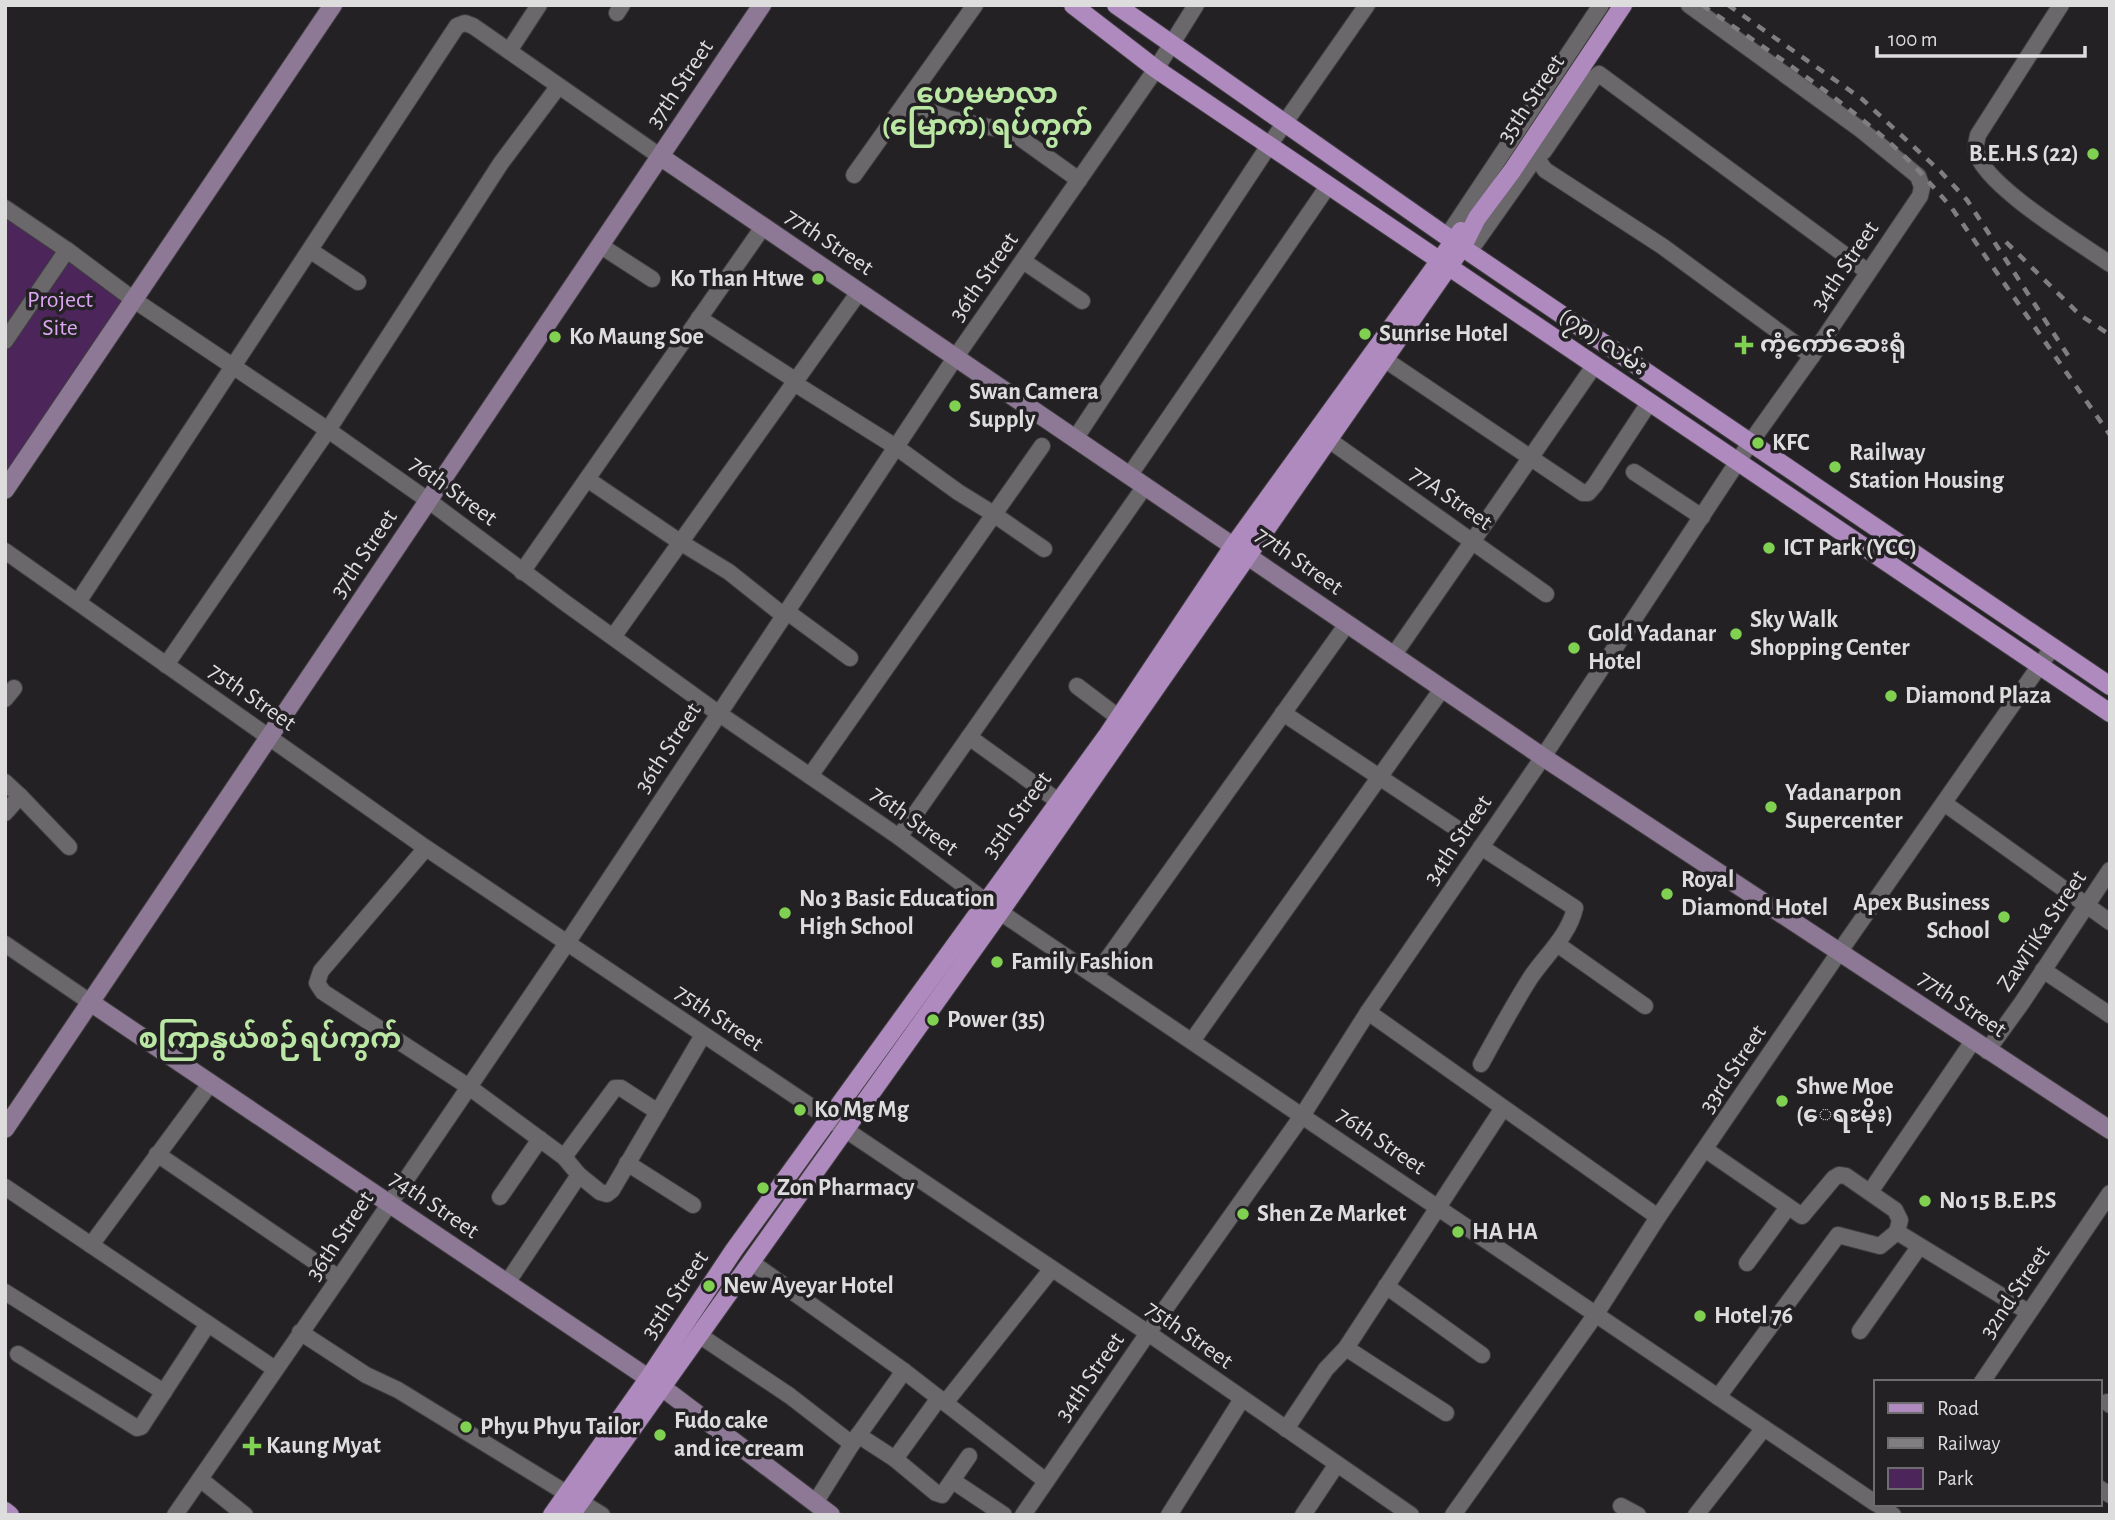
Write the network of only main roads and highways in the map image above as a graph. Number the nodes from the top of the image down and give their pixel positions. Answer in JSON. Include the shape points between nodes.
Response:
{"nodes":[{"id":1,"x":1073,"y":5,"type":"edge"},
{"id":2,"x":1116,"y":5,"type":"edge"},
{"id":3,"x":1623,"y":5,"type":"edge"},
{"id":4,"x":1459,"y":243,"type":"junction"},
{"id":5,"x":1443,"y":264,"type":"junction"},
{"id":6,"x":1859,"y":517,"type":"junction"},
{"id":7,"x":1846,"y":535,"type":"junction"},
{"id":8,"x":1241,"y":551,"type":"junction"},
{"id":9,"x":2110,"y":686,"type":"edge"},
{"id":10,"x":2110,"y":713,"type":"edge"},
{"id":11,"x":757,"y":1218,"type":"junction"},
{"id":12,"x":774,"y":1231,"type":"junction"},
{"id":13,"x":656,"y":1384,"type":"junction"},
{"id":14,"x":573,"y":1503,"type":"edge"},
{"id":15,"x":5,"y":1511,"type":"edge"},
{"id":16,"x":10,"y":1515,"type":"edge"},
{"id":17,"x":552,"y":1515,"type":"edge"}],
"edges":[{"from":1,"to":5,"type":"main road","name":"(၇၈) လမ်း","via":[[1156,69]]},
{"from":2,"to":4,"type":"main road","name":"(၇၈) လမ်း"},
{"from":3,"to":4,"type":"main road","name":"35th Street"},
{"from":4,"to":5,"type":"main road","name":"35th Street"},
{"from":4,"to":6,"type":"main road","name":"(၇၈) လမ်း"},
{"from":5,"to":7,"type":"main road","name":"(၇၈) လမ်း"},
{"from":5,"to":8,"type":"main road","name":"35th Street","via":[[1366,364]]},
{"from":5,"to":8,"type":"main road","name":"35th Street","via":[[1329,440]]},
{"from":6,"to":7,"type":"main road"},
{"from":6,"to":9,"type":"main road","name":"(၇၈) လမ်း"},
{"from":7,"to":10,"type":"main road","name":"(၇၈) လမ်း"},
{"from":8,"to":11,"type":"main road","name":"35th Street"},
{"from":8,"to":12,"type":"main road","name":"35th Street","via":[[1000,912]]},
{"from":11,"to":12,"type":"main road"},
{"from":11,"to":13,"type":"main road","name":"35th Street"},
{"from":12,"to":13,"type":"main road","name":"35th Street","via":[[699,1335]]},
{"from":13,"to":14,"type":"main road","name":"35th Street"},
{"from":14,"to":17,"type":"main road","name":"35th Street"},
{"from":15,"to":16,"type":"main road"}]}
